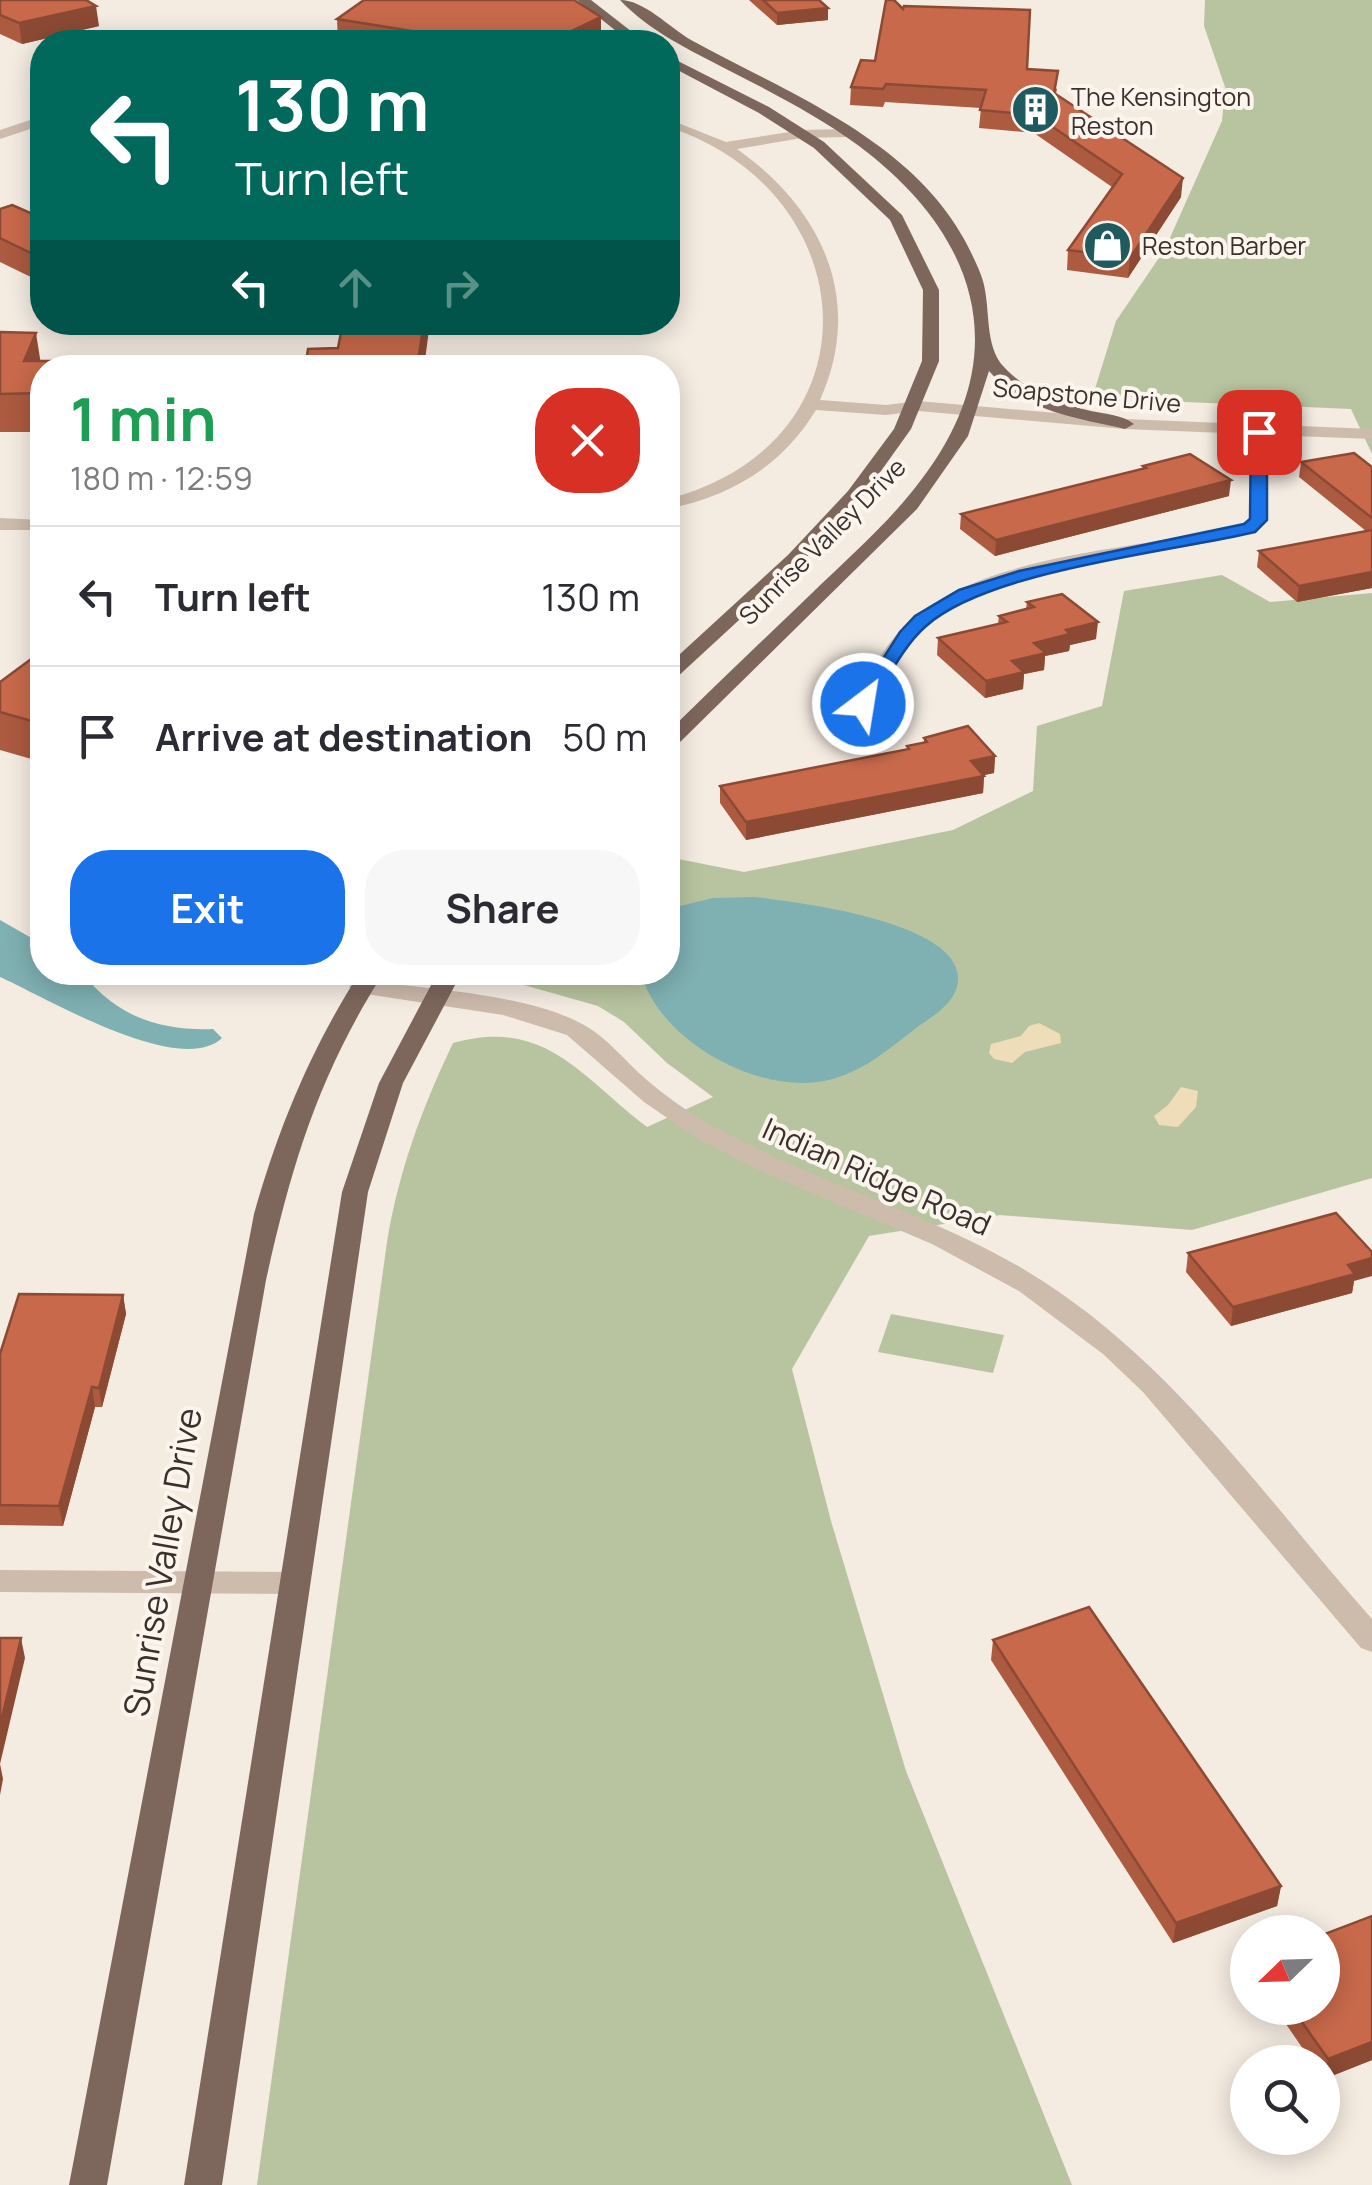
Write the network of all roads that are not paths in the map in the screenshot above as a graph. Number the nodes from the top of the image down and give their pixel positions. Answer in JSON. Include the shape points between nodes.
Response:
{"nodes":[{"id":1,"x":583,"y":0,"type":"edge"},
{"id":2,"x":626,"y":0,"type":"edge"},
{"id":3,"x":622,"y":30,"type":"edge"},
{"id":4,"x":667,"y":30,"type":"edge"},
{"id":5,"x":680,"y":39,"type":"edge"},
{"id":6,"x":680,"y":67,"type":"edge"},
{"id":7,"x":30,"y":124,"type":"edge"},
{"id":8,"x":680,"y":128,"type":"edge"},
{"id":9,"x":847,"y":132,"type":"junction"},
{"id":10,"x":0,"y":135,"type":"edge"},
{"id":11,"x":809,"y":139,"type":"junction"},
{"id":12,"x":731,"y":151,"type":"junction"},
{"id":13,"x":984,"y":354,"type":"junction"},
{"id":14,"x":814,"y":396,"type":"junction"},
{"id":15,"x":918,"y":406,"type":"junction"},
{"id":16,"x":972,"y":410,"type":"junction"},
{"id":17,"x":1125,"y":424,"type":"junction"},
{"id":18,"x":1259,"y":432,"type":"junction"},
{"id":19,"x":1372,"y":434,"type":"edge"},
{"id":20,"x":680,"y":500,"type":"edge"},
{"id":21,"x":0,"y":524,"type":"edge"},
{"id":22,"x":30,"y":525,"type":"edge"},
{"id":23,"x":680,"y":664,"type":"edge"},
{"id":24,"x":863,"y":704,"type":"dead end"},
{"id":25,"x":680,"y":731,"type":"edge"},
{"id":26,"x":364,"y":985,"type":"edge"},
{"id":27,"x":386,"y":985,"type":"edge"},
{"id":28,"x":442,"y":985,"type":"edge"},
{"id":29,"x":434,"y":998,"type":"junction"},
{"id":30,"x":0,"y":1581,"type":"edge"},
{"id":31,"x":197,"y":1581,"type":"junction"},
{"id":32,"x":295,"y":1583,"type":"junction"},
{"id":33,"x":1372,"y":1640,"type":"edge"},
{"id":34,"x":88,"y":2185,"type":"edge"},
{"id":35,"x":203,"y":2185,"type":"edge"}],
"edges":[{"from":1,"to":3,"type":"main road"},
{"from":2,"to":4,"type":"main road","name":"Sunrise Valley Drive"},
{"from":5,"to":9,"type":"main road","name":"Sunrise Valley Drive"},
{"from":6,"to":11,"type":"main road","name":"Sunrise Valley Drive"},
{"from":7,"to":10,"type":"street"},
{"from":8,"to":12,"type":"street"},
{"from":9,"to":11,"type":"street"},
{"from":9,"to":13,"type":"main road","name":"Sunrise Valley Drive","via":[[912,183],[964,250],[981,297]]},
{"from":11,"to":12,"type":"street"},
{"from":11,"to":15,"type":"main road","name":"Sunrise Valley Drive","via":[[881,201],[921,264],[934,317]]},
{"from":12,"to":14,"type":"street","via":[[800,219],[828,272],[833,322]]},
{"from":13,"to":16,"type":"main road","name":"Sunrise Valley Drive"},
{"from":13,"to":17,"type":"main road","via":[[1024,394]]},
{"from":14,"to":15,"type":"street","name":"Soapstone Drive","via":[[886,410]]},
{"from":14,"to":20,"type":"street","via":[[786,442],[761,465]]},
{"from":15,"to":16,"type":"street","name":"Soapstone Drive"},
{"from":15,"to":23,"type":"main road","name":"Sunrise Valley Drive","via":[[860,493]]},
{"from":16,"to":17,"type":"street","name":"Soapstone Drive"},
{"from":16,"to":25,"type":"main road","name":"Sunrise Valley Drive","via":[[937,473],[904,514]]},
{"from":17,"to":18,"type":"street","name":"Soapstone Drive"},
{"from":18,"to":19,"type":"street","name":"Soapstone Drive"},
{"from":18,"to":24,"type":"street","via":[[1258,520],[1249,528],[1019,576],[965,594],[914,628]]},
{"from":21,"to":22,"type":"street"},
{"from":26,"to":31,"type":"main road","name":"Sunrise Valley Drive","via":[[308,1086],[272,1197]]},
{"from":27,"to":29,"type":"street","name":"Indian Ridge Road"},
{"from":28,"to":29,"type":"main road"},
{"from":29,"to":32,"type":"main road","via":[[391,1083],[355,1192]]},
{"from":29,"to":33,"type":"street","name":"Indian Ridge Road","via":[[537,1016],[577,1031],[693,1126],[951,1240],[1069,1311],[1157,1388]]},
{"from":30,"to":31,"type":"street"},
{"from":31,"to":32,"type":"street"},
{"from":31,"to":34,"type":"main road","name":"Sunrise Valley Drive"},
{"from":32,"to":35,"type":"main road"}]}
